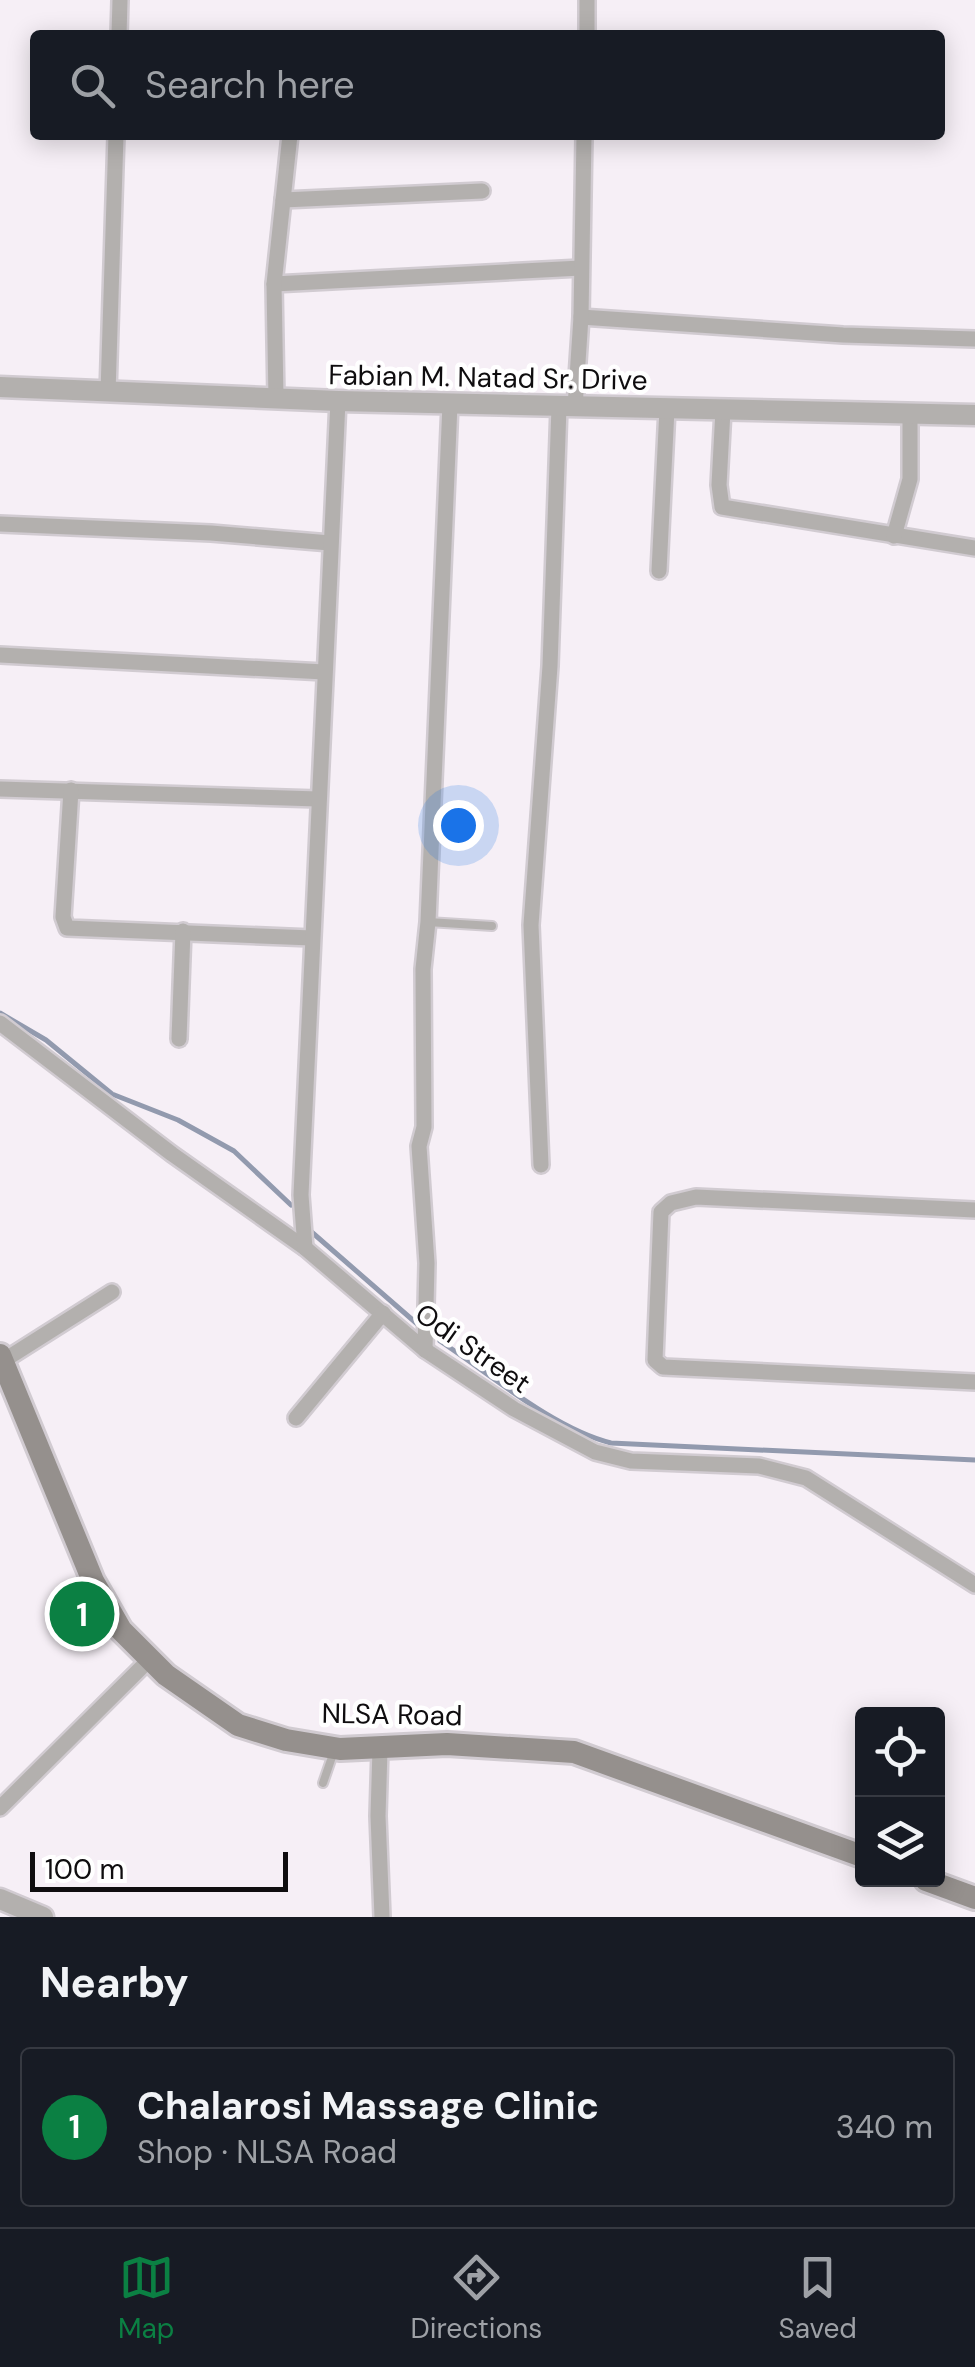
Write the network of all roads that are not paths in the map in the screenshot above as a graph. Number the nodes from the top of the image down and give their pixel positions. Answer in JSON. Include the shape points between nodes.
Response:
{"nodes":[{"id":1,"x":120,"y":0,"type":"edge"},
{"id":2,"x":586,"y":0,"type":"edge"},
{"id":3,"x":119,"y":30,"type":"edge"},
{"id":4,"x":587,"y":30,"type":"edge"},
{"id":5,"x":116,"y":140,"type":"edge"},
{"id":6,"x":289,"y":140,"type":"edge"},
{"id":7,"x":584,"y":140,"type":"edge"},
{"id":8,"x":482,"y":191,"type":"dead end"},
{"id":9,"x":283,"y":200,"type":"junction"},
{"id":10,"x":580,"y":268,"type":"junction"},
{"id":11,"x":274,"y":284,"type":"junction"},
{"id":12,"x":581,"y":317,"type":"junction"},
{"id":13,"x":975,"y":339,"type":"edge"},
{"id":14,"x":0,"y":387,"type":"edge"},
{"id":15,"x":108,"y":392,"type":"junction"},
{"id":16,"x":276,"y":399,"type":"junction"},
{"id":17,"x":338,"y":401,"type":"junction"},
{"id":18,"x":450,"y":404,"type":"junction"},
{"id":19,"x":567,"y":407,"type":"junction"},
{"id":20,"x":668,"y":409,"type":"junction"},
{"id":21,"x":723,"y":410,"type":"junction"},
{"id":22,"x":910,"y":414,"type":"junction"},
{"id":23,"x":975,"y":415,"type":"edge"},
{"id":24,"x":0,"y":524,"type":"edge"},
{"id":25,"x":894,"y":536,"type":"junction"},
{"id":26,"x":330,"y":544,"type":"junction"},
{"id":27,"x":975,"y":548,"type":"edge"},
{"id":28,"x":659,"y":571,"type":"dead end"},
{"id":29,"x":0,"y":655,"type":"edge"},
{"id":30,"x":324,"y":672,"type":"junction"},
{"id":31,"x":0,"y":790,"type":"edge"},
{"id":32,"x":71,"y":790,"type":"junction"},
{"id":33,"x":318,"y":799,"type":"junction"},
{"id":34,"x":428,"y":922,"type":"junction"},
{"id":35,"x":492,"y":926,"type":"dead end"},
{"id":36,"x":184,"y":931,"type":"junction"},
{"id":37,"x":312,"y":938,"type":"junction"},
{"id":38,"x":0,"y":1024,"type":"edge"},
{"id":39,"x":179,"y":1039,"type":"dead end"},
{"id":40,"x":541,"y":1165,"type":"dead end"},
{"id":41,"x":975,"y":1210,"type":"edge"},
{"id":42,"x":305,"y":1248,"type":"junction"},
{"id":43,"x":112,"y":1292,"type":"dead end"},
{"id":44,"x":384,"y":1313,"type":"junction"},
{"id":45,"x":425,"y":1350,"type":"junction"},
{"id":46,"x":2,"y":1358,"type":"edge"},
{"id":47,"x":975,"y":1382,"type":"edge"},
{"id":48,"x":296,"y":1418,"type":"dead end"},
{"id":49,"x":975,"y":1585,"type":"edge"},
{"id":50,"x":149,"y":1660,"type":"junction"},
{"id":51,"x":335,"y":1748,"type":"junction"},
{"id":52,"x":380,"y":1749,"type":"junction"},
{"id":53,"x":323,"y":1783,"type":"dead end"},
{"id":54,"x":0,"y":1808,"type":"edge"},
{"id":55,"x":855,"y":1853,"type":"edge"},
{"id":56,"x":945,"y":1887,"type":"edge"},
{"id":57,"x":0,"y":1898,"type":"edge"},
{"id":58,"x":975,"y":1898,"type":"edge"},
{"id":59,"x":43,"y":1917,"type":"edge"},
{"id":60,"x":382,"y":1917,"type":"edge"}],
"edges":[{"from":1,"to":3,"type":"street"},
{"from":2,"to":4,"type":"street"},
{"from":5,"to":15,"type":"street"},
{"from":6,"to":9,"type":"street"},
{"from":7,"to":10,"type":"street"},
{"from":8,"to":9,"type":"street"},
{"from":9,"to":11,"type":"street"},
{"from":10,"to":11,"type":"street"},
{"from":10,"to":12,"type":"street"},
{"from":11,"to":16,"type":"street"},
{"from":12,"to":13,"type":"street"},
{"from":12,"to":19,"type":"street"},
{"from":14,"to":15,"type":"street","name":"Fabian M. Natad Sr. Drive"},
{"from":15,"to":16,"type":"street","name":"Fabian M. Natad Sr. Drive"},
{"from":16,"to":17,"type":"street","name":"Fabian M. Natad Sr. Drive"},
{"from":17,"to":18,"type":"street","name":"Fabian M. Natad Sr. Drive"},
{"from":17,"to":26,"type":"street"},
{"from":18,"to":19,"type":"street","name":"Fabian M. Natad Sr. Drive"},
{"from":18,"to":34,"type":"street"},
{"from":19,"to":20,"type":"street","name":"Fabian M. Natad Sr. Drive"},
{"from":19,"to":40,"type":"street","via":[[531,925]]},
{"from":20,"to":21,"type":"street","name":"Fabian M. Natad Sr. Drive"},
{"from":20,"to":28,"type":"street"},
{"from":21,"to":22,"type":"street","name":"Fabian M. Natad Sr. Drive"},
{"from":21,"to":25,"type":"street","via":[[722,507]]},
{"from":22,"to":23,"type":"street","name":"Fabian M. Natad Sr. Drive"},
{"from":22,"to":25,"type":"street","via":[[910,479]]},
{"from":24,"to":26,"type":"street"},
{"from":25,"to":27,"type":"street"},
{"from":26,"to":30,"type":"street"},
{"from":29,"to":30,"type":"street"},
{"from":30,"to":33,"type":"street"},
{"from":31,"to":32,"type":"street"},
{"from":32,"to":33,"type":"street"},
{"from":32,"to":36,"type":"street","via":[[65,925]]},
{"from":33,"to":37,"type":"street"},
{"from":34,"to":35,"type":"lane"},
{"from":34,"to":45,"type":"street","via":[[419,1146]]},
{"from":36,"to":37,"type":"street"},
{"from":36,"to":39,"type":"street"},
{"from":37,"to":42,"type":"street","via":[[301,1195]]},
{"from":38,"to":42,"type":"street","name":"Odi Street"},
{"from":41,"to":47,"type":"street","via":[[696,1196],[671,1204],[661,1212],[655,1360],[663,1367]]},
{"from":42,"to":44,"type":"street","name":"Odi Street"},
{"from":43,"to":46,"type":"street"},
{"from":44,"to":45,"type":"street","name":"Odi Street"},
{"from":44,"to":48,"type":"street"},
{"from":45,"to":49,"type":"street","name":"Odi Street","via":[[594,1452],[631,1461],[759,1466],[806,1478]]},
{"from":46,"to":50,"type":"main road","name":"NLSA Road","via":[[93,1580]]},
{"from":50,"to":51,"type":"main road","name":"NLSA Road","via":[[238,1726]]},
{"from":50,"to":54,"type":"street"},
{"from":51,"to":52,"type":"main road","name":"NLSA Road"},
{"from":51,"to":53,"type":"lane"},
{"from":52,"to":55,"type":"main road","name":"NLSA Road","via":[[447,1744],[574,1752]]},
{"from":52,"to":60,"type":"street"},
{"from":56,"to":58,"type":"main road"},
{"from":57,"to":59,"type":"street"}]}
